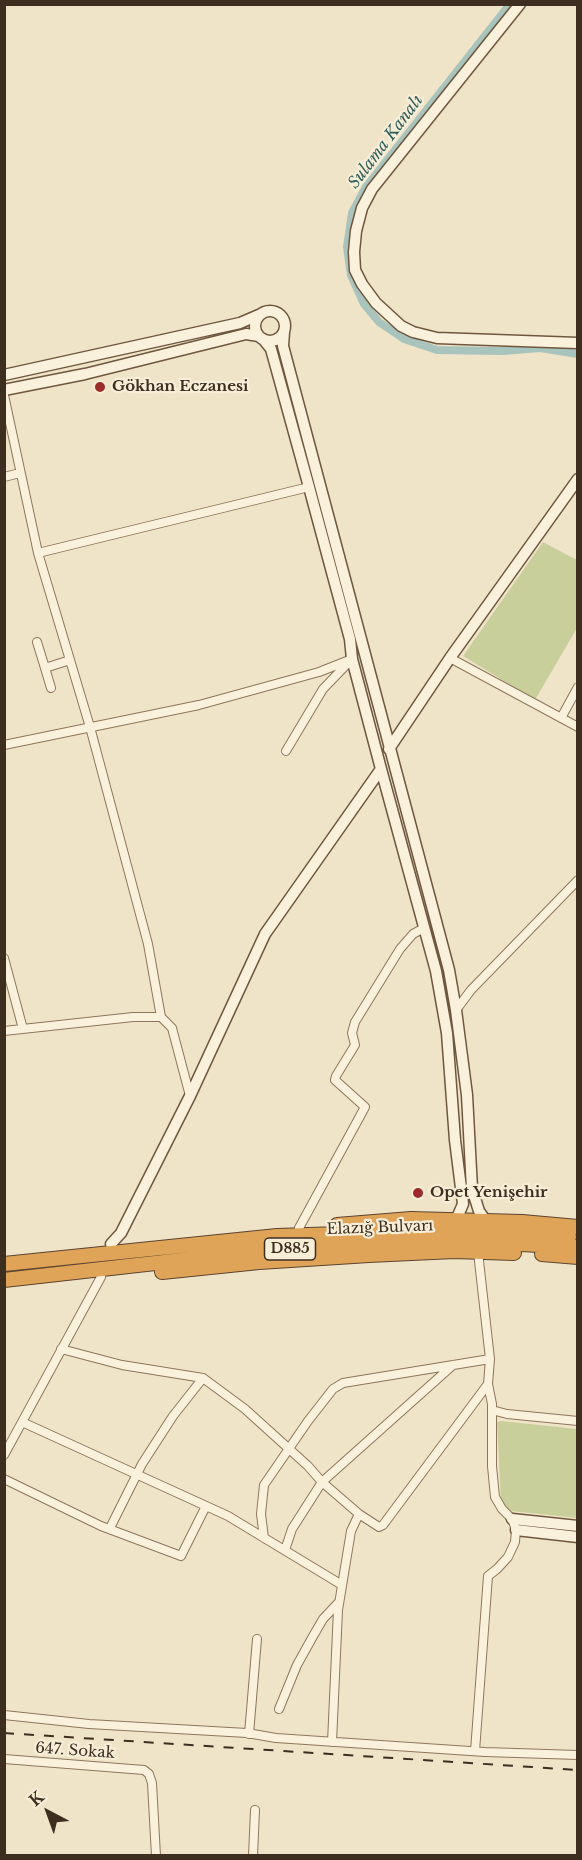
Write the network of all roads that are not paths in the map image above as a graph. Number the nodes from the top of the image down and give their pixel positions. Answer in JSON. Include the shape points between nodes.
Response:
{"nodes":[{"id":1,"x":520,"y":4,"type":"edge"},
{"id":2,"x":261,"y":314,"type":"junction"},
{"id":3,"x":284,"y":332,"type":"junction"},
{"id":4,"x":261,"y":338,"type":"junction"},
{"id":5,"x":578,"y":343,"type":"edge"},
{"id":6,"x":4,"y":375,"type":"edge"},
{"id":7,"x":4,"y":390,"type":"edge"},
{"id":8,"x":4,"y":395,"type":"edge"},
{"id":9,"x":21,"y":473,"type":"junction"},
{"id":10,"x":4,"y":477,"type":"edge"},
{"id":11,"x":578,"y":479,"type":"edge"},
{"id":12,"x":309,"y":487,"type":"junction"},
{"id":13,"x":38,"y":553,"type":"junction"},
{"id":14,"x":37,"y":642,"type":"dead end"},
{"id":15,"x":450,"y":658,"type":"junction"},
{"id":16,"x":352,"y":659,"type":"junction"},
{"id":17,"x":70,"y":660,"type":"junction"},
{"id":18,"x":45,"y":668,"type":"junction"},
{"id":19,"x":578,"y":687,"type":"edge"},
{"id":20,"x":51,"y":688,"type":"dead end"},
{"id":21,"x":561,"y":718,"type":"junction"},
{"id":22,"x":90,"y":727,"type":"junction"},
{"id":23,"x":578,"y":727,"type":"edge"},
{"id":24,"x":4,"y":745,"type":"edge"},
{"id":25,"x":389,"y":748,"type":"junction"},
{"id":26,"x":286,"y":751,"type":"dead end"},
{"id":27,"x":381,"y":770,"type":"junction"},
{"id":28,"x":578,"y":880,"type":"edge"},
{"id":29,"x":424,"y":928,"type":"junction"},
{"id":30,"x":4,"y":958,"type":"edge"},
{"id":31,"x":456,"y":1010,"type":"junction"},
{"id":32,"x":161,"y":1017,"type":"junction"},
{"id":33,"x":23,"y":1029,"type":"junction"},
{"id":34,"x":4,"y":1031,"type":"edge"},
{"id":35,"x":190,"y":1096,"type":"junction"},
{"id":36,"x":456,"y":1220,"type":"junction"},
{"id":37,"x":486,"y":1221,"type":"junction"},
{"id":38,"x":578,"y":1227,"type":"edge"},
{"id":39,"x":299,"y":1228,"type":"junction"},
{"id":40,"x":125,"y":1237,"type":"junction"},
{"id":41,"x":578,"y":1238,"type":"edge"},
{"id":42,"x":578,"y":1247,"type":"edge"},
{"id":43,"x":478,"y":1252,"type":"junction"},
{"id":44,"x":4,"y":1255,"type":"edge"},
{"id":45,"x":578,"y":1257,"type":"edge"},
{"id":46,"x":4,"y":1264,"type":"edge"},
{"id":47,"x":100,"y":1277,"type":"junction"},
{"id":48,"x":4,"y":1280,"type":"edge"},
{"id":49,"x":4,"y":1288,"type":"edge"},
{"id":50,"x":62,"y":1349,"type":"junction"},
{"id":51,"x":490,"y":1359,"type":"junction"},
{"id":52,"x":455,"y":1364,"type":"junction"},
{"id":53,"x":203,"y":1378,"type":"junction"},
{"id":54,"x":488,"y":1384,"type":"junction"},
{"id":55,"x":492,"y":1410,"type":"junction"},
{"id":56,"x":578,"y":1421,"type":"edge"},
{"id":57,"x":22,"y":1422,"type":"junction"},
{"id":58,"x":290,"y":1449,"type":"junction"},
{"id":59,"x":4,"y":1455,"type":"edge"},
{"id":60,"x":137,"y":1474,"type":"junction"},
{"id":61,"x":4,"y":1479,"type":"edge"},
{"id":62,"x":322,"y":1482,"type":"junction"},
{"id":63,"x":206,"y":1506,"type":"junction"},
{"id":64,"x":359,"y":1514,"type":"junction"},
{"id":65,"x":512,"y":1519,"type":"junction"},
{"id":66,"x":578,"y":1526,"type":"edge"},
{"id":67,"x":110,"y":1528,"type":"junction"},
{"id":68,"x":516,"y":1530,"type":"junction"},
{"id":69,"x":578,"y":1537,"type":"edge"},
{"id":70,"x":264,"y":1538,"type":"junction"},
{"id":71,"x":285,"y":1550,"type":"junction"},
{"id":72,"x":342,"y":1584,"type":"junction"},
{"id":73,"x":339,"y":1602,"type":"junction"},
{"id":74,"x":257,"y":1639,"type":"dead end"},
{"id":75,"x":279,"y":1709,"type":"dead end"},
{"id":76,"x":4,"y":1715,"type":"edge"},
{"id":77,"x":249,"y":1734,"type":"junction"},
{"id":78,"x":332,"y":1742,"type":"junction"},
{"id":79,"x":475,"y":1751,"type":"junction"},
{"id":80,"x":578,"y":1755,"type":"edge"},
{"id":81,"x":4,"y":1759,"type":"edge"},
{"id":82,"x":255,"y":1810,"type":"dead end"},
{"id":83,"x":156,"y":1856,"type":"edge"},
{"id":84,"x":253,"y":1856,"type":"edge"}],
"edges":[{"from":1,"to":5,"type":"main road","via":[[372,189],[356,231],[355,270],[376,303],[413,332],[437,338]]},
{"from":2,"to":3,"type":"main road","via":[[270,310],[280,314],[285,322]]},
{"from":2,"to":4,"type":"main road","via":[[255,322]]},
{"from":2,"to":6,"type":"main road","via":[[240,323]]},
{"from":3,"to":4,"type":"main road","via":[[273,341]]},
{"from":3,"to":25,"type":"main road","via":[[283,346]]},
{"from":4,"to":7,"type":"main road","via":[[246,334]]},
{"from":4,"to":12,"type":"main road","via":[[271,349]]},
{"from":8,"to":9,"type":"street"},
{"from":9,"to":10,"type":"street"},
{"from":9,"to":13,"type":"street"},
{"from":11,"to":15,"type":"main road"},
{"from":12,"to":13,"type":"street"},
{"from":12,"to":16,"type":"main road"},
{"from":13,"to":17,"type":"street"},
{"from":14,"to":18,"type":"street"},
{"from":15,"to":21,"type":"street"},
{"from":15,"to":25,"type":"main road"},
{"from":16,"to":22,"type":"street","via":[[320,672],[199,705]]},
{"from":16,"to":26,"type":"street","via":[[322,689]]},
{"from":16,"to":27,"type":"main road"},
{"from":17,"to":18,"type":"street"},
{"from":17,"to":22,"type":"street"},
{"from":18,"to":20,"type":"street"},
{"from":19,"to":21,"type":"street"},
{"from":21,"to":23,"type":"street"},
{"from":22,"to":24,"type":"street"},
{"from":22,"to":32,"type":"street","via":[[148,944]]},
{"from":25,"to":31,"type":"main road","via":[[449,970]]},
{"from":27,"to":29,"type":"main road"},
{"from":27,"to":35,"type":"main road","via":[[265,934]]},
{"from":28,"to":31,"type":"street"},
{"from":29,"to":36,"type":"main road","via":[[447,1033],[463,1204]]},
{"from":29,"to":39,"type":"street","via":[[400,949],[355,1022],[351,1033],[356,1045],[335,1080],[365,1107]]},
{"from":30,"to":33,"type":"street"},
{"from":31,"to":37,"type":"main road","via":[[467,1095],[472,1189]]},
{"from":32,"to":33,"type":"street"},
{"from":32,"to":35,"type":"street","via":[[172,1028]]},
{"from":33,"to":34,"type":"street"},
{"from":35,"to":40,"type":"main road"},
{"from":36,"to":37,"type":"highway"},
{"from":36,"to":39,"type":"highway","via":[[411,1219]]},
{"from":37,"to":38,"type":"highway"},
{"from":39,"to":40,"type":"highway"},
{"from":40,"to":44,"type":"highway","via":[[111,1244]]},
{"from":41,"to":46,"type":"highway","name":"Elazığ Bulvarı","number":"D885","via":[[466,1230],[277,1236]]},
{"from":42,"to":48,"type":"highway","name":"Elazığ Bulvarı","number":"D885","via":[[482,1242],[370,1243]]},
{"from":43,"to":45,"type":"highway"},
{"from":43,"to":47,"type":"highway","via":[[270,1261]]},
{"from":43,"to":51,"type":"street"},
{"from":47,"to":49,"type":"highway"},
{"from":47,"to":50,"type":"street"},
{"from":50,"to":53,"type":"street","via":[[122,1365]]},
{"from":50,"to":57,"type":"street"},
{"from":51,"to":52,"type":"street"},
{"from":51,"to":54,"type":"street"},
{"from":52,"to":58,"type":"street","via":[[343,1383],[333,1389]]},
{"from":52,"to":62,"type":"street"},
{"from":53,"to":58,"type":"street"},
{"from":53,"to":60,"type":"street","via":[[173,1416]]},
{"from":54,"to":55,"type":"street"},
{"from":54,"to":64,"type":"street","via":[[383,1525],[377,1527]]},
{"from":55,"to":56,"type":"street"},
{"from":55,"to":65,"type":"street","via":[[495,1497]]},
{"from":57,"to":59,"type":"street"},
{"from":57,"to":60,"type":"street"},
{"from":58,"to":62,"type":"street"},
{"from":58,"to":70,"type":"street","via":[[264,1485]]},
{"from":60,"to":63,"type":"street"},
{"from":60,"to":67,"type":"street"},
{"from":61,"to":67,"type":"street"},
{"from":62,"to":64,"type":"street"},
{"from":62,"to":71,"type":"street","via":[[292,1529]]},
{"from":63,"to":67,"type":"street","via":[[181,1556]]},
{"from":63,"to":70,"type":"street"},
{"from":64,"to":72,"type":"street","via":[[351,1531]]},
{"from":65,"to":66,"type":"main road"},
{"from":65,"to":68,"type":"street"},
{"from":68,"to":69,"type":"main road"},
{"from":68,"to":79,"type":"street","via":[[508,1557],[488,1576]]},
{"from":70,"to":71,"type":"street"},
{"from":71,"to":72,"type":"street"},
{"from":72,"to":73,"type":"street"},
{"from":73,"to":75,"type":"street","via":[[312,1638]]},
{"from":73,"to":78,"type":"street"},
{"from":74,"to":77,"type":"street"},
{"from":76,"to":77,"type":"street"},
{"from":77,"to":78,"type":"street"},
{"from":78,"to":79,"type":"street"},
{"from":79,"to":80,"type":"street"},
{"from":81,"to":83,"type":"street","name":"647. Sokak","via":[[144,1770],[152,1783]]},
{"from":82,"to":84,"type":"street"}]}
